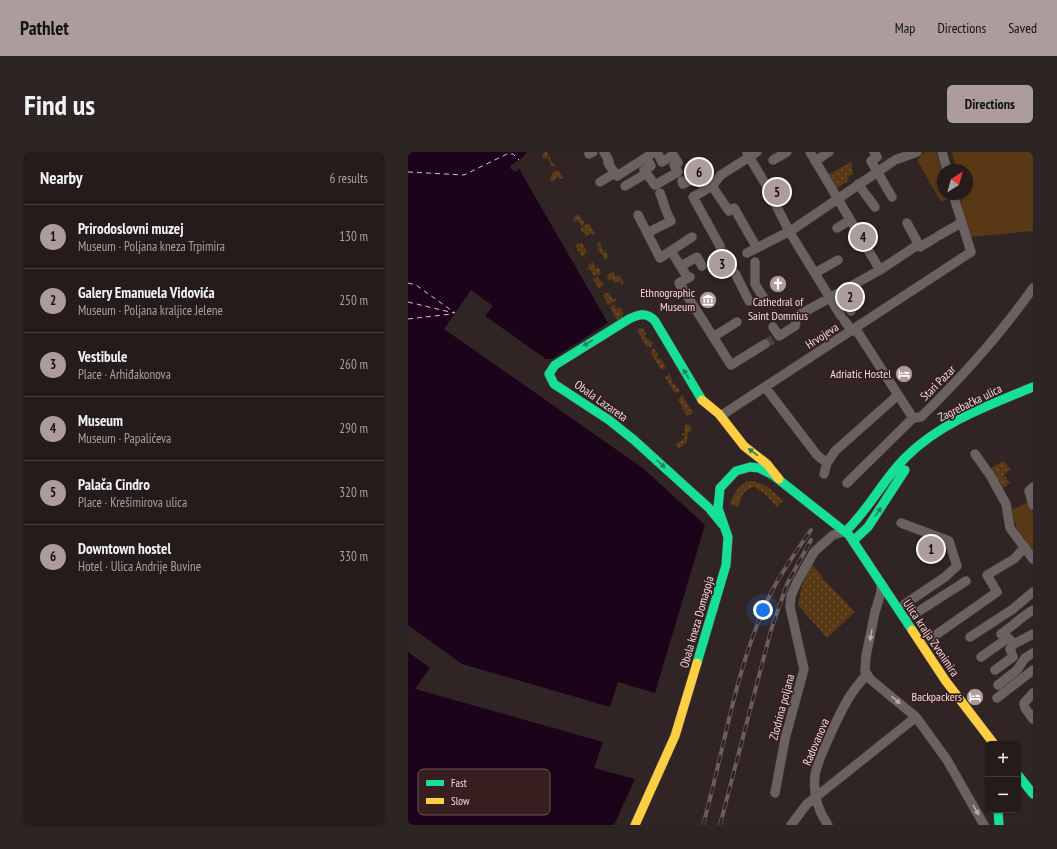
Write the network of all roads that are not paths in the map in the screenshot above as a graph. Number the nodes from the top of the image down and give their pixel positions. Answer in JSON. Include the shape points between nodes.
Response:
{"nodes":[{"id":1,"x":604,"y":152,"type":"edge"},
{"id":2,"x":758,"y":152,"type":"edge"},
{"id":3,"x":787,"y":152,"type":"edge"},
{"id":4,"x":810,"y":152,"type":"edge"},
{"id":5,"x":829,"y":152,"type":"edge"},
{"id":6,"x":874,"y":152,"type":"edge"},
{"id":7,"x":942,"y":152,"type":"edge"},
{"id":8,"x":912,"y":153,"type":"edge"},
{"id":9,"x":650,"y":154,"type":"edge"},
{"id":10,"x":677,"y":154,"type":"edge"},
{"id":11,"x":748,"y":155,"type":"junction"},
{"id":12,"x":773,"y":160,"type":"dead end"},
{"id":13,"x":815,"y":161,"type":"junction"},
{"id":14,"x":945,"y":164,"type":"edge"},
{"id":15,"x":876,"y":172,"type":"junction"},
{"id":16,"x":615,"y":173,"type":"junction"},
{"id":17,"x":647,"y":173,"type":"junction"},
{"id":18,"x":682,"y":181,"type":"dead end"},
{"id":19,"x":600,"y":182,"type":"dead end"},
{"id":20,"x":710,"y":184,"type":"junction"},
{"id":21,"x":858,"y":184,"type":"junction"},
{"id":22,"x":625,"y":186,"type":"dead end"},
{"id":23,"x":660,"y":193,"type":"dead end"},
{"id":24,"x":892,"y":197,"type":"dead end"},
{"id":25,"x":838,"y":200,"type":"junction"},
{"id":26,"x":955,"y":200,"type":"edge"},
{"id":27,"x":875,"y":207,"type":"dead end"},
{"id":28,"x":638,"y":215,"type":"dead end"},
{"id":29,"x":850,"y":220,"type":"junction"},
{"id":30,"x":907,"y":223,"type":"dead end"},
{"id":31,"x":961,"y":223,"type":"junction"},
{"id":32,"x":838,"y":228,"type":"dead end"},
{"id":33,"x":647,"y":233,"type":"junction"},
{"id":34,"x":792,"y":233,"type":"junction"},
{"id":35,"x":692,"y":237,"type":"dead end"},
{"id":36,"x":754,"y":244,"type":"junction"},
{"id":37,"x":920,"y":245,"type":"junction"},
{"id":38,"x":720,"y":246,"type":"tunnel mouth"},
{"id":39,"x":670,"y":251,"type":"junction"},
{"id":40,"x":747,"y":253,"type":"dead end"},
{"id":41,"x":838,"y":260,"type":"dead end"},
{"id":42,"x":755,"y":262,"type":"dead end"},
{"id":43,"x":681,"y":266,"type":"junction"},
{"id":44,"x":702,"y":266,"type":"dead end"},
{"id":45,"x":880,"y":270,"type":"junction"},
{"id":46,"x":735,"y":273,"type":"dead end"},
{"id":47,"x":815,"y":273,"type":"junction"},
{"id":48,"x":1033,"y":288,"type":"edge"},
{"id":49,"x":840,"y":292,"type":"junction"},
{"id":50,"x":830,"y":298,"type":"junction"},
{"id":51,"x":764,"y":300,"type":"dead end"},
{"id":52,"x":752,"y":305,"type":"dead end"},
{"id":53,"x":737,"y":322,"type":"dead end"},
{"id":54,"x":773,"y":327,"type":"dead end"},
{"id":55,"x":856,"y":328,"type":"junction"},
{"id":56,"x":713,"y":337,"type":"junction"},
{"id":57,"x":765,"y":344,"type":"tunnel mouth"},
{"id":58,"x":765,"y":387,"type":"junction"},
{"id":59,"x":1033,"y":388,"type":"edge"},
{"id":60,"x":898,"y":395,"type":"junction"},
{"id":61,"x":725,"y":413,"type":"dead end"},
{"id":62,"x":913,"y":418,"type":"junction"},
{"id":63,"x":920,"y":445,"type":"junction"},
{"id":64,"x":975,"y":454,"type":"dead end"},
{"id":65,"x":827,"y":463,"type":"junction"},
{"id":66,"x":824,"y":474,"type":"dead end"},
{"id":67,"x":779,"y":480,"type":"junction"},
{"id":68,"x":847,"y":482,"type":"dead end"},
{"id":69,"x":1033,"y":487,"type":"edge"},
{"id":70,"x":1033,"y":506,"type":"edge"},
{"id":71,"x":901,"y":523,"type":"dead end"},
{"id":72,"x":726,"y":531,"type":"junction"},
{"id":73,"x":846,"y":532,"type":"junction"},
{"id":74,"x":853,"y":541,"type":"junction"},
{"id":75,"x":1025,"y":547,"type":"junction"},
{"id":76,"x":1033,"y":559,"type":"edge"},
{"id":77,"x":966,"y":581,"type":"dead end"},
{"id":78,"x":881,"y":584,"type":"junction"},
{"id":79,"x":1033,"y":592,"type":"edge"},
{"id":80,"x":905,"y":604,"type":"dead end"},
{"id":81,"x":1033,"y":610,"type":"edge"},
{"id":82,"x":913,"y":616,"type":"dead end"},
{"id":83,"x":1001,"y":634,"type":"dead end"},
{"id":84,"x":1033,"y":634,"type":"edge"},
{"id":85,"x":970,"y":638,"type":"dead end"},
{"id":86,"x":930,"y":639,"type":"dead end"},
{"id":87,"x":1014,"y":644,"type":"junction"},
{"id":88,"x":1033,"y":653,"type":"edge"},
{"id":89,"x":981,"y":657,"type":"dead end"},
{"id":90,"x":995,"y":670,"type":"dead end"},
{"id":91,"x":1033,"y":670,"type":"edge"},
{"id":92,"x":867,"y":674,"type":"junction"},
{"id":93,"x":998,"y":686,"type":"dead end"},
{"id":94,"x":1033,"y":692,"type":"edge"},
{"id":95,"x":997,"y":698,"type":"dead end"},
{"id":96,"x":916,"y":718,"type":"junction"},
{"id":97,"x":1033,"y":719,"type":"edge"},
{"id":98,"x":991,"y":741,"type":"edge"},
{"id":99,"x":1020,"y":777,"type":"edge"},
{"id":100,"x":1021,"y":785,"type":"edge"},
{"id":101,"x":1032,"y":792,"type":"edge"},
{"id":102,"x":775,"y":793,"type":"dead end"},
{"id":103,"x":816,"y":797,"type":"junction"},
{"id":104,"x":998,"y":813,"type":"edge"},
{"id":105,"x":827,"y":823,"type":"edge"},
{"id":106,"x":635,"y":825,"type":"edge"},
{"id":107,"x":791,"y":825,"type":"edge"},
{"id":108,"x":984,"y":825,"type":"edge"},
{"id":109,"x":999,"y":825,"type":"edge"}],
"edges":[{"from":1,"to":16,"type":"street"},
{"from":2,"to":11,"type":"street"},
{"from":3,"to":12,"type":"street"},
{"from":4,"to":13,"type":"street"},
{"from":5,"to":13,"type":"street"},
{"from":6,"to":15,"type":"street","via":[[877,157],[871,161]]},
{"from":7,"to":14,"type":"street"},
{"from":8,"to":15,"type":"street"},
{"from":9,"to":10,"type":"street","via":[[662,162]]},
{"from":9,"to":16,"type":"street","via":[[617,176]]},
{"from":9,"to":17,"type":"street","via":[[651,166],[644,170]]},
{"from":10,"to":17,"type":"street","via":[[678,163],[674,165],[678,172],[654,185]]},
{"from":11,"to":20,"type":"street"},
{"from":11,"to":34,"type":"street"},
{"from":13,"to":25,"type":"street"},
{"from":15,"to":21,"type":"street"},
{"from":15,"to":24,"type":"street"},
{"from":16,"to":19,"type":"street"},
{"from":17,"to":22,"type":"street"},
{"from":18,"to":20,"type":"street","via":[[683,184],[701,175]]},
{"from":20,"to":36,"type":"street","via":[[729,211],[734,208]]},
{"from":20,"to":38,"type":"street","via":[[693,197]]},
{"from":21,"to":25,"type":"street"},
{"from":21,"to":27,"type":"street"},
{"from":23,"to":33,"type":"street","via":[[663,207],[671,220]]},
{"from":25,"to":29,"type":"street"},
{"from":25,"to":34,"type":"street"},
{"from":26,"to":31,"type":"street"},
{"from":28,"to":33,"type":"street"},
{"from":29,"to":32,"type":"street"},
{"from":29,"to":45,"type":"street"},
{"from":30,"to":37,"type":"street"},
{"from":31,"to":37,"type":"street"},
{"from":31,"to":55,"type":"street","name":"Hrvojeva","via":[[971,252]]},
{"from":33,"to":39,"type":"street","via":[[660,258]]},
{"from":34,"to":36,"type":"street"},
{"from":34,"to":47,"type":"street"},
{"from":35,"to":39,"type":"street"},
{"from":36,"to":40,"type":"street"},
{"from":37,"to":45,"type":"street"},
{"from":39,"to":43,"type":"street"},
{"from":41,"to":47,"type":"street"},
{"from":42,"to":51,"type":"street","via":[[755,284]]},
{"from":43,"to":44,"type":"street","via":[[697,257]]},
{"from":43,"to":56,"type":"street","via":[[689,277],[679,283]]},
{"from":45,"to":49,"type":"street"},
{"from":46,"to":52,"type":"street"},
{"from":47,"to":50,"type":"street"},
{"from":48,"to":62,"type":"street","name":"Stari Pazar","via":[[1014,316],[962,377],[921,417]]},
{"from":49,"to":50,"type":"street"},
{"from":49,"to":55,"type":"street"},
{"from":50,"to":54,"type":"street","via":[[797,316],[795,326],[779,336]]},
{"from":50,"to":55,"type":"street","via":[[843,318]]},
{"from":53,"to":56,"type":"street"},
{"from":55,"to":58,"type":"street","name":"Hrvojeva"},
{"from":55,"to":60,"type":"street","name":"Stari Pazar"},
{"from":56,"to":57,"type":"street","via":[[731,364]]},
{"from":58,"to":61,"type":"street","name":"Hrvojeva"},
{"from":58,"to":65,"type":"street"},
{"from":59,"to":63,"type":"street","name":"Zagrebačka ulica","via":[[953,424]]},
{"from":60,"to":62,"type":"street","name":"Stari Pazar"},
{"from":60,"to":65,"type":"street","via":[[834,451]]},
{"from":62,"to":68,"type":"street","name":"Stari Pazar"},
{"from":63,"to":73,"type":"street","name":"Zagrebačka ulica","via":[[904,459],[862,516]]},
{"from":74,"to":63,"type":"street","name":"Zagrebačka ulica","one_way":true,"via":[[868,527],[883,506]]},
{"from":64,"to":75,"type":"street","via":[[1006,504],[1010,528]]},
{"from":65,"to":66,"type":"street"},
{"from":67,"to":72,"type":"street","name":"Obala kneza Domagoja","via":[[763,469],[754,467],[740,469],[728,478],[720,488],[718,502]]},
{"from":67,"to":72,"type":"street","name":"Obala Lazareta","one_way":true,"via":[[767,464],[740,441],[721,416],[703,402],[655,321],[644,313],[638,314],[551,369],[550,377],[557,386],[609,420],[647,451],[709,508]]},
{"from":67,"to":73,"type":"street","name":"Ulica kralja Zvonimira"},
{"from":69,"to":70,"type":"street","via":[[1029,491]]},
{"from":71,"to":80,"type":"street","via":[[949,540],[957,566]]},
{"from":72,"to":106,"type":"street","name":"Obala kneza Domagoja","via":[[726,565],[683,715]]},
{"from":73,"to":74,"type":"street","name":"Ulica kralja Zvonimira"},
{"from":73,"to":102,"type":"street","name":"Zlodrina poljana","via":[[833,535],[814,552],[791,596],[790,607],[804,669],[785,739]]},
{"from":74,"to":78,"type":"street","name":"Ulica kralja Zvonimira"},
{"from":75,"to":76,"type":"street"},
{"from":75,"to":86,"type":"street","via":[[1014,559],[987,575],[996,592]]},
{"from":77,"to":82,"type":"street"},
{"from":78,"to":92,"type":"street","one_way":true,"via":[[866,656]]},
{"from":78,"to":98,"type":"street","name":"Ulica kralja Zvonimira","via":[[945,680]]},
{"from":79,"to":85,"type":"street"},
{"from":81,"to":83,"type":"street"},
{"from":84,"to":87,"type":"street"},
{"from":87,"to":89,"type":"street","via":[[1008,638]]},
{"from":87,"to":90,"type":"street","via":[[1010,649],[1013,657]]},
{"from":88,"to":93,"type":"street","via":[[1018,670]]},
{"from":91,"to":95,"type":"street"},
{"from":92,"to":96,"type":"street","one_way":true},
{"from":92,"to":103,"type":"street","name":"Radovanova","via":[[850,696],[820,760],[815,775]]},
{"from":94,"to":97,"type":"street","via":[[1024,703]]},
{"from":96,"to":103,"type":"street"},
{"from":96,"to":108,"type":"street","one_way":true,"via":[[947,760]]},
{"from":99,"to":101,"type":"street"},
{"from":100,"to":101,"type":"street"},
{"from":103,"to":105,"type":"street","name":"Radovanova","via":[[821,815]]},
{"from":103,"to":107,"type":"street","via":[[807,804]]},
{"from":104,"to":109,"type":"street"}]}
